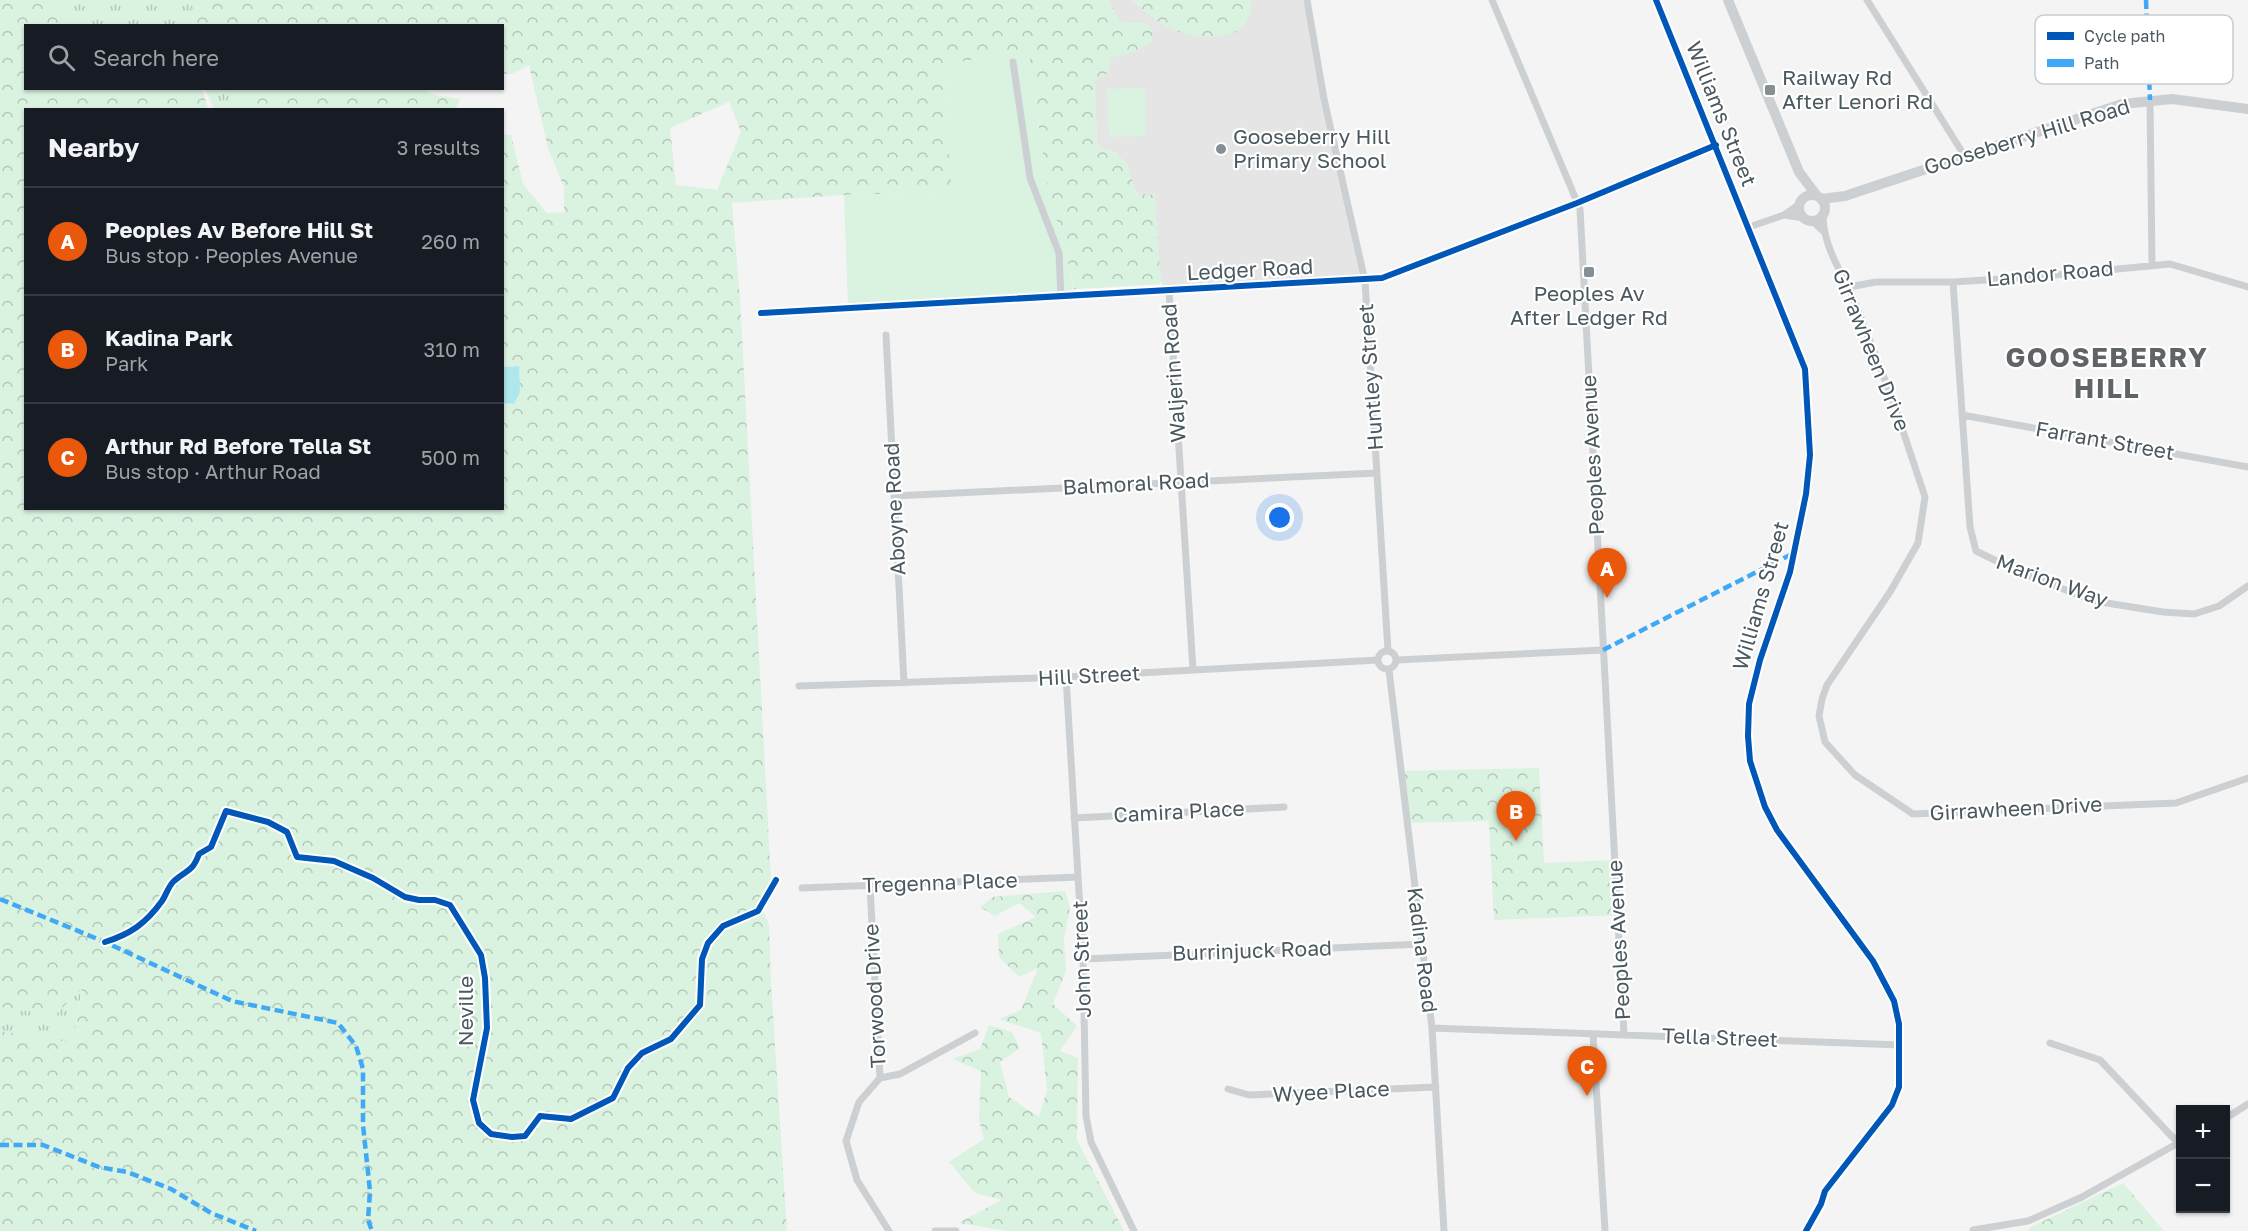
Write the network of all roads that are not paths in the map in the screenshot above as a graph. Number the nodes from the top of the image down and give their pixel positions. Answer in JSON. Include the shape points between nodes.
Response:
{"nodes":[{"id":1,"x":1307,"y":0,"type":"edge"},
{"id":2,"x":1492,"y":0,"type":"edge"},
{"id":3,"x":1656,"y":0,"type":"edge"},
{"id":4,"x":1728,"y":0,"type":"edge"},
{"id":5,"x":1867,"y":0,"type":"edge"},
{"id":6,"x":1013,"y":62,"type":"dead end"},
{"id":7,"x":2150,"y":100,"type":"junction"},
{"id":8,"x":2248,"y":110,"type":"edge"},
{"id":9,"x":1716,"y":145,"type":"junction"},
{"id":10,"x":1964,"y":155,"type":"junction"},
{"id":11,"x":1799,"y":172,"type":"junction"},
{"id":12,"x":1845,"y":196,"type":"junction"},
{"id":13,"x":1819,"y":198,"type":"junction"},
{"id":14,"x":1802,"y":201,"type":"junction"},
{"id":15,"x":1577,"y":203,"type":"junction"},
{"id":16,"x":1784,"y":215,"type":"junction"},
{"id":17,"x":1823,"y":215,"type":"junction"},
{"id":18,"x":1808,"y":220,"type":"junction"},
{"id":19,"x":1749,"y":227,"type":"junction"},
{"id":20,"x":1823,"y":231,"type":"junction"},
{"id":21,"x":2152,"y":264,"type":"junction"},
{"id":22,"x":1365,"y":281,"type":"junction"},
{"id":23,"x":1953,"y":282,"type":"junction"},
{"id":24,"x":1849,"y":287,"type":"junction"},
{"id":25,"x":2248,"y":287,"type":"edge"},
{"id":26,"x":1169,"y":291,"type":"junction"},
{"id":27,"x":1061,"y":297,"type":"junction"},
{"id":28,"x":761,"y":313,"type":"dead end"},
{"id":29,"x":886,"y":335,"type":"dead end"},
{"id":30,"x":1962,"y":415,"type":"junction"},
{"id":31,"x":2248,"y":467,"type":"edge"},
{"id":32,"x":1377,"y":473,"type":"junction"},
{"id":33,"x":1181,"y":482,"type":"junction"},
{"id":34,"x":894,"y":496,"type":"junction"},
{"id":35,"x":2248,"y":586,"type":"edge"},
{"id":36,"x":1604,"y":650,"type":"junction"},
{"id":37,"x":1388,"y":651,"type":"junction"},
{"id":38,"x":1378,"y":660,"type":"junction"},
{"id":39,"x":1397,"y":660,"type":"junction"},
{"id":40,"x":1193,"y":670,"type":"junction"},
{"id":41,"x":1389,"y":670,"type":"junction"},
{"id":42,"x":1066,"y":677,"type":"junction"},
{"id":43,"x":904,"y":683,"type":"junction"},
{"id":44,"x":799,"y":686,"type":"dead end"},
{"id":45,"x":2248,"y":778,"type":"edge"},
{"id":46,"x":1284,"y":807,"type":"dead end"},
{"id":47,"x":1074,"y":818,"type":"junction"},
{"id":48,"x":1078,"y":877,"type":"junction"},
{"id":49,"x":870,"y":886,"type":"junction"},
{"id":50,"x":802,"y":888,"type":"dead end"},
{"id":51,"x":1422,"y":944,"type":"junction"},
{"id":52,"x":1083,"y":959,"type":"junction"},
{"id":53,"x":1432,"y":1028,"type":"junction"},
{"id":54,"x":975,"y":1033,"type":"dead end"},
{"id":55,"x":1593,"y":1034,"type":"junction"},
{"id":56,"x":1624,"y":1034,"type":"junction"},
{"id":57,"x":2050,"y":1043,"type":"dead end"},
{"id":58,"x":1900,"y":1045,"type":"junction"},
{"id":59,"x":880,"y":1078,"type":"junction"},
{"id":60,"x":1436,"y":1087,"type":"junction"},
{"id":61,"x":1228,"y":1089,"type":"dead end"},
{"id":62,"x":2248,"y":1104,"type":"edge"},
{"id":63,"x":2230,"y":1115,"type":"edge"},
{"id":64,"x":2176,"y":1139,"type":"edge"},
{"id":65,"x":2176,"y":1144,"type":"edge"},
{"id":66,"x":1973,"y":1230,"type":"edge"},
{"id":67,"x":889,"y":1231,"type":"edge"},
{"id":68,"x":935,"y":1231,"type":"edge"},
{"id":69,"x":956,"y":1231,"type":"edge"},
{"id":70,"x":1134,"y":1231,"type":"edge"},
{"id":71,"x":1443,"y":1231,"type":"edge"},
{"id":72,"x":1605,"y":1231,"type":"edge"},
{"id":73,"x":1806,"y":1231,"type":"edge"}],
"edges":[{"from":1,"to":22,"type":"street","name":"Huntley Street","via":[[1324,99]]},
{"from":2,"to":15,"type":"street","name":"Peoples Avenue"},
{"from":3,"to":9,"type":"street","name":"Williams Street"},
{"from":4,"to":11,"type":"street"},
{"from":5,"to":10,"type":"street"},
{"from":6,"to":27,"type":"street","via":[[1030,178],[1059,253]]},
{"from":7,"to":8,"type":"street","name":"Gooseberry Hill Road","via":[[2195,101]]},
{"from":7,"to":10,"type":"street","name":"Gooseberry Hill Road","via":[[2122,104]]},
{"from":7,"to":21,"type":"street"},
{"from":9,"to":15,"type":"street","name":"Ledger Road"},
{"from":9,"to":19,"type":"street","name":"Williams Street"},
{"from":10,"to":12,"type":"street","name":"Gooseberry Hill Road"},
{"from":11,"to":13,"type":"street"},
{"from":11,"to":14,"type":"street"},
{"from":12,"to":13,"type":"street","name":"Gooseberry Hill Road"},
{"from":12,"to":17,"type":"street","name":"Gooseberry Hill Road"},
{"from":13,"to":14,"type":"street","via":[[1812,195]]},
{"from":13,"to":17,"type":"street","via":[[1825,207]]},
{"from":14,"to":16,"type":"street"},
{"from":14,"to":18,"type":"street","via":[[1800,213]]},
{"from":15,"to":22,"type":"street","name":"Ledger Road","via":[[1382,278]]},
{"from":15,"to":36,"type":"street","name":"Peoples Avenue"},
{"from":16,"to":18,"type":"street"},
{"from":16,"to":19,"type":"street"},
{"from":17,"to":18,"type":"street"},
{"from":17,"to":20,"type":"street","name":"Girrawheen Drive"},
{"from":18,"to":20,"type":"street","name":"Girrawheen Drive"},
{"from":19,"to":58,"type":"street","name":"Williams Street","via":[[1805,369],[1810,455],[1792,563],[1752,686],[1750,761],[1777,830],[1873,961],[1894,1001]]},
{"from":20,"to":24,"type":"street","name":"Girrawheen Drive"},
{"from":21,"to":23,"type":"street","name":"Landor Road"},
{"from":21,"to":25,"type":"street","name":"Landor Road","via":[[2170,264]]},
{"from":22,"to":26,"type":"street","name":"Ledger Road"},
{"from":22,"to":32,"type":"street","name":"Huntley Street"},
{"from":23,"to":24,"type":"street","name":"Landor Road","via":[[1876,282]]},
{"from":23,"to":30,"type":"street","name":"Marion Way"},
{"from":24,"to":45,"type":"street","name":"Girrawheen Drive","via":[[1925,497],[1918,543],[1827,685],[1819,716],[1825,742],[1856,775],[1913,814],[2176,803]]},
{"from":26,"to":27,"type":"street","name":"Ledger Road"},
{"from":26,"to":33,"type":"street","name":"Waljerin Road"},
{"from":27,"to":28,"type":"street","name":"Ledger Road"},
{"from":29,"to":34,"type":"street","name":"Aboyne Road"},
{"from":30,"to":31,"type":"street","name":"Farrant Street"},
{"from":30,"to":35,"type":"street","name":"Marion Way","via":[[1970,527],[1976,551],[2094,601],[2163,612],[2194,614],[2219,606]]},
{"from":32,"to":33,"type":"street","name":"Balmoral Road"},
{"from":32,"to":37,"type":"street","name":"Huntley Street"},
{"from":33,"to":34,"type":"street","name":"Balmoral Road"},
{"from":33,"to":40,"type":"street","name":"Waljerin Road"},
{"from":34,"to":43,"type":"street","name":"Aboyne Road"},
{"from":36,"to":39,"type":"street"},
{"from":36,"to":56,"type":"street","name":"Peoples Avenue"},
{"from":37,"to":38,"type":"street"},
{"from":37,"to":39,"type":"street"},
{"from":38,"to":40,"type":"street","name":"Hill Street"},
{"from":38,"to":41,"type":"street","via":[[1381,667]]},
{"from":39,"to":41,"type":"street"},
{"from":40,"to":42,"type":"street","name":"Hill Street"},
{"from":41,"to":51,"type":"street","name":"Kadina Road"},
{"from":42,"to":43,"type":"street","name":"Hill Street"},
{"from":42,"to":47,"type":"street","name":"John Street"},
{"from":43,"to":44,"type":"street","name":"Hill Street"},
{"from":46,"to":47,"type":"street","name":"Camira Place"},
{"from":47,"to":48,"type":"street","name":"John Street"},
{"from":48,"to":49,"type":"street","name":"Tregenna Place"},
{"from":48,"to":52,"type":"street","name":"John Street"},
{"from":49,"to":50,"type":"street","name":"Tregenna Place"},
{"from":49,"to":59,"type":"street","name":"Torwood Drive"},
{"from":51,"to":52,"type":"street","name":"Burrinjuck Road"},
{"from":51,"to":53,"type":"street","name":"Kadina Road"},
{"from":52,"to":70,"type":"street","name":"John Street","via":[[1086,1116],[1091,1142]]},
{"from":53,"to":55,"type":"street","name":"Tella Street"},
{"from":53,"to":60,"type":"street","name":"Kadina Road"},
{"from":54,"to":59,"type":"street","via":[[900,1074]]},
{"from":55,"to":56,"type":"street","name":"Tella Street"},
{"from":55,"to":72,"type":"street"},
{"from":56,"to":58,"type":"street","name":"Tella Street"},
{"from":57,"to":64,"type":"street","via":[[2100,1060]]},
{"from":58,"to":73,"type":"street","name":"Williams Street","via":[[1899,1087],[1892,1105],[1825,1191]]},
{"from":59,"to":67,"type":"street","name":"Torwood Drive","via":[[859,1102],[846,1141],[857,1180]]},
{"from":60,"to":61,"type":"street","name":"Wyee Place","via":[[1249,1095]]},
{"from":60,"to":71,"type":"street","name":"Kadina Road"},
{"from":62,"to":63,"type":"street"},
{"from":65,"to":66,"type":"street","via":[[2082,1197],[2028,1221]]},
{"from":68,"to":69,"type":"street"}]}
